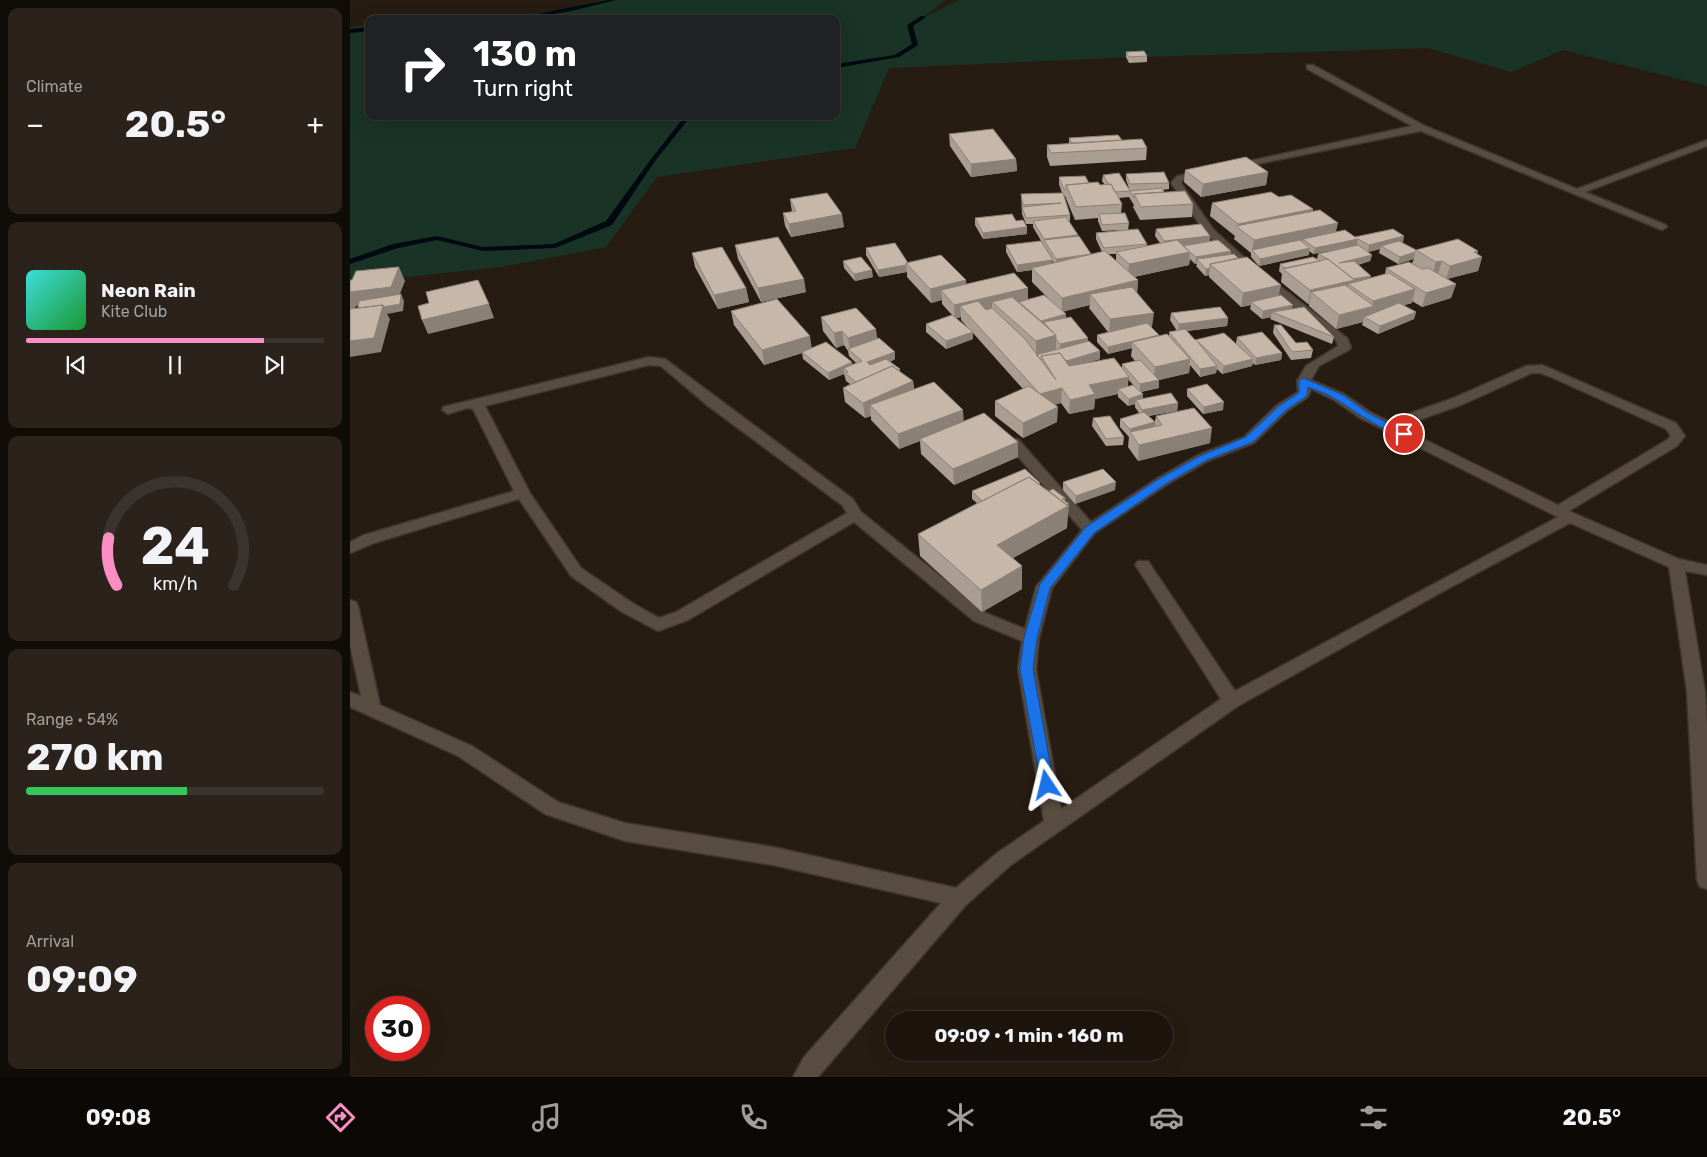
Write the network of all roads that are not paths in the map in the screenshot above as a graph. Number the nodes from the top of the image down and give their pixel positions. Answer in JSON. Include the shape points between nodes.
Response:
{"nodes":[{"id":1,"x":1310,"y":67,"type":"dead end"},
{"id":2,"x":1422,"y":128,"type":"junction"},
{"id":3,"x":1707,"y":144,"type":"edge"},
{"id":4,"x":1228,"y":169,"type":"edge"},
{"id":5,"x":1209,"y":172,"type":"edge"},
{"id":6,"x":1579,"y":191,"type":"junction"},
{"id":7,"x":1662,"y":227,"type":"dead end"},
{"id":8,"x":1303,"y":381,"type":"junction"},
{"id":9,"x":476,"y":404,"type":"junction"},
{"id":10,"x":448,"y":410,"type":"dead end"},
{"id":11,"x":1388,"y":426,"type":"junction"},
{"id":12,"x":1013,"y":442,"type":"edge"},
{"id":13,"x":523,"y":494,"type":"junction"},
{"id":14,"x":1564,"y":514,"type":"junction"},
{"id":15,"x":855,"y":515,"type":"junction"},
{"id":16,"x":1090,"y":530,"type":"junction"},
{"id":17,"x":350,"y":548,"type":"edge"},
{"id":18,"x":1676,"y":564,"type":"junction"},
{"id":19,"x":1143,"y":565,"type":"dead end"},
{"id":20,"x":1707,"y":570,"type":"edge"},
{"id":21,"x":350,"y":606,"type":"edge"},
{"id":22,"x":1031,"y":638,"type":"junction"},
{"id":23,"x":350,"y":699,"type":"edge"},
{"id":24,"x":1232,"y":701,"type":"junction"},
{"id":25,"x":372,"y":708,"type":"junction"},
{"id":26,"x":1054,"y":824,"type":"junction"},
{"id":27,"x":1707,"y":880,"type":"edge"},
{"id":28,"x":959,"y":898,"type":"junction"},
{"id":29,"x":804,"y":1077,"type":"edge"}],
"edges":[{"from":1,"to":2,"type":"street"},
{"from":2,"to":4,"type":"street"},
{"from":2,"to":6,"type":"street"},
{"from":3,"to":6,"type":"street"},
{"from":5,"to":8,"type":"street","via":[[1180,178],[1176,184],[1210,232],[1251,269],[1341,338],[1345,347],[1312,364]]},
{"from":6,"to":7,"type":"street"},
{"from":8,"to":11,"type":"street","via":[[1339,397]]},
{"from":8,"to":16,"type":"street","via":[[1304,394],[1282,408],[1249,440],[1203,458],[1171,476]]},
{"from":9,"to":10,"type":"street"},
{"from":9,"to":13,"type":"street"},
{"from":9,"to":15,"type":"street","via":[[649,362],[665,364],[848,502]]},
{"from":11,"to":14,"type":"street"},
{"from":11,"to":14,"type":"street","via":[[1456,402],[1530,369],[1542,369],[1671,426],[1678,436],[1672,443]]},
{"from":12,"to":16,"type":"street"},
{"from":13,"to":15,"type":"street","via":[[576,572],[658,625],[682,616]]},
{"from":13,"to":17,"type":"street","via":[[378,536]]},
{"from":14,"to":18,"type":"street"},
{"from":14,"to":24,"type":"street"},
{"from":15,"to":22,"type":"street","via":[[980,617]]},
{"from":16,"to":22,"type":"street","via":[[1044,587]]},
{"from":18,"to":20,"type":"street"},
{"from":18,"to":27,"type":"street","via":[[1696,692]]},
{"from":19,"to":24,"type":"street"},
{"from":21,"to":25,"type":"street"},
{"from":22,"to":26,"type":"street","via":[[1027,669]]},
{"from":23,"to":25,"type":"street"},
{"from":24,"to":26,"type":"street"},
{"from":25,"to":28,"type":"street","via":[[465,751],[552,808],[624,832],[773,856]]},
{"from":26,"to":28,"type":"street","via":[[1004,859]]},
{"from":28,"to":29,"type":"street"}]}
